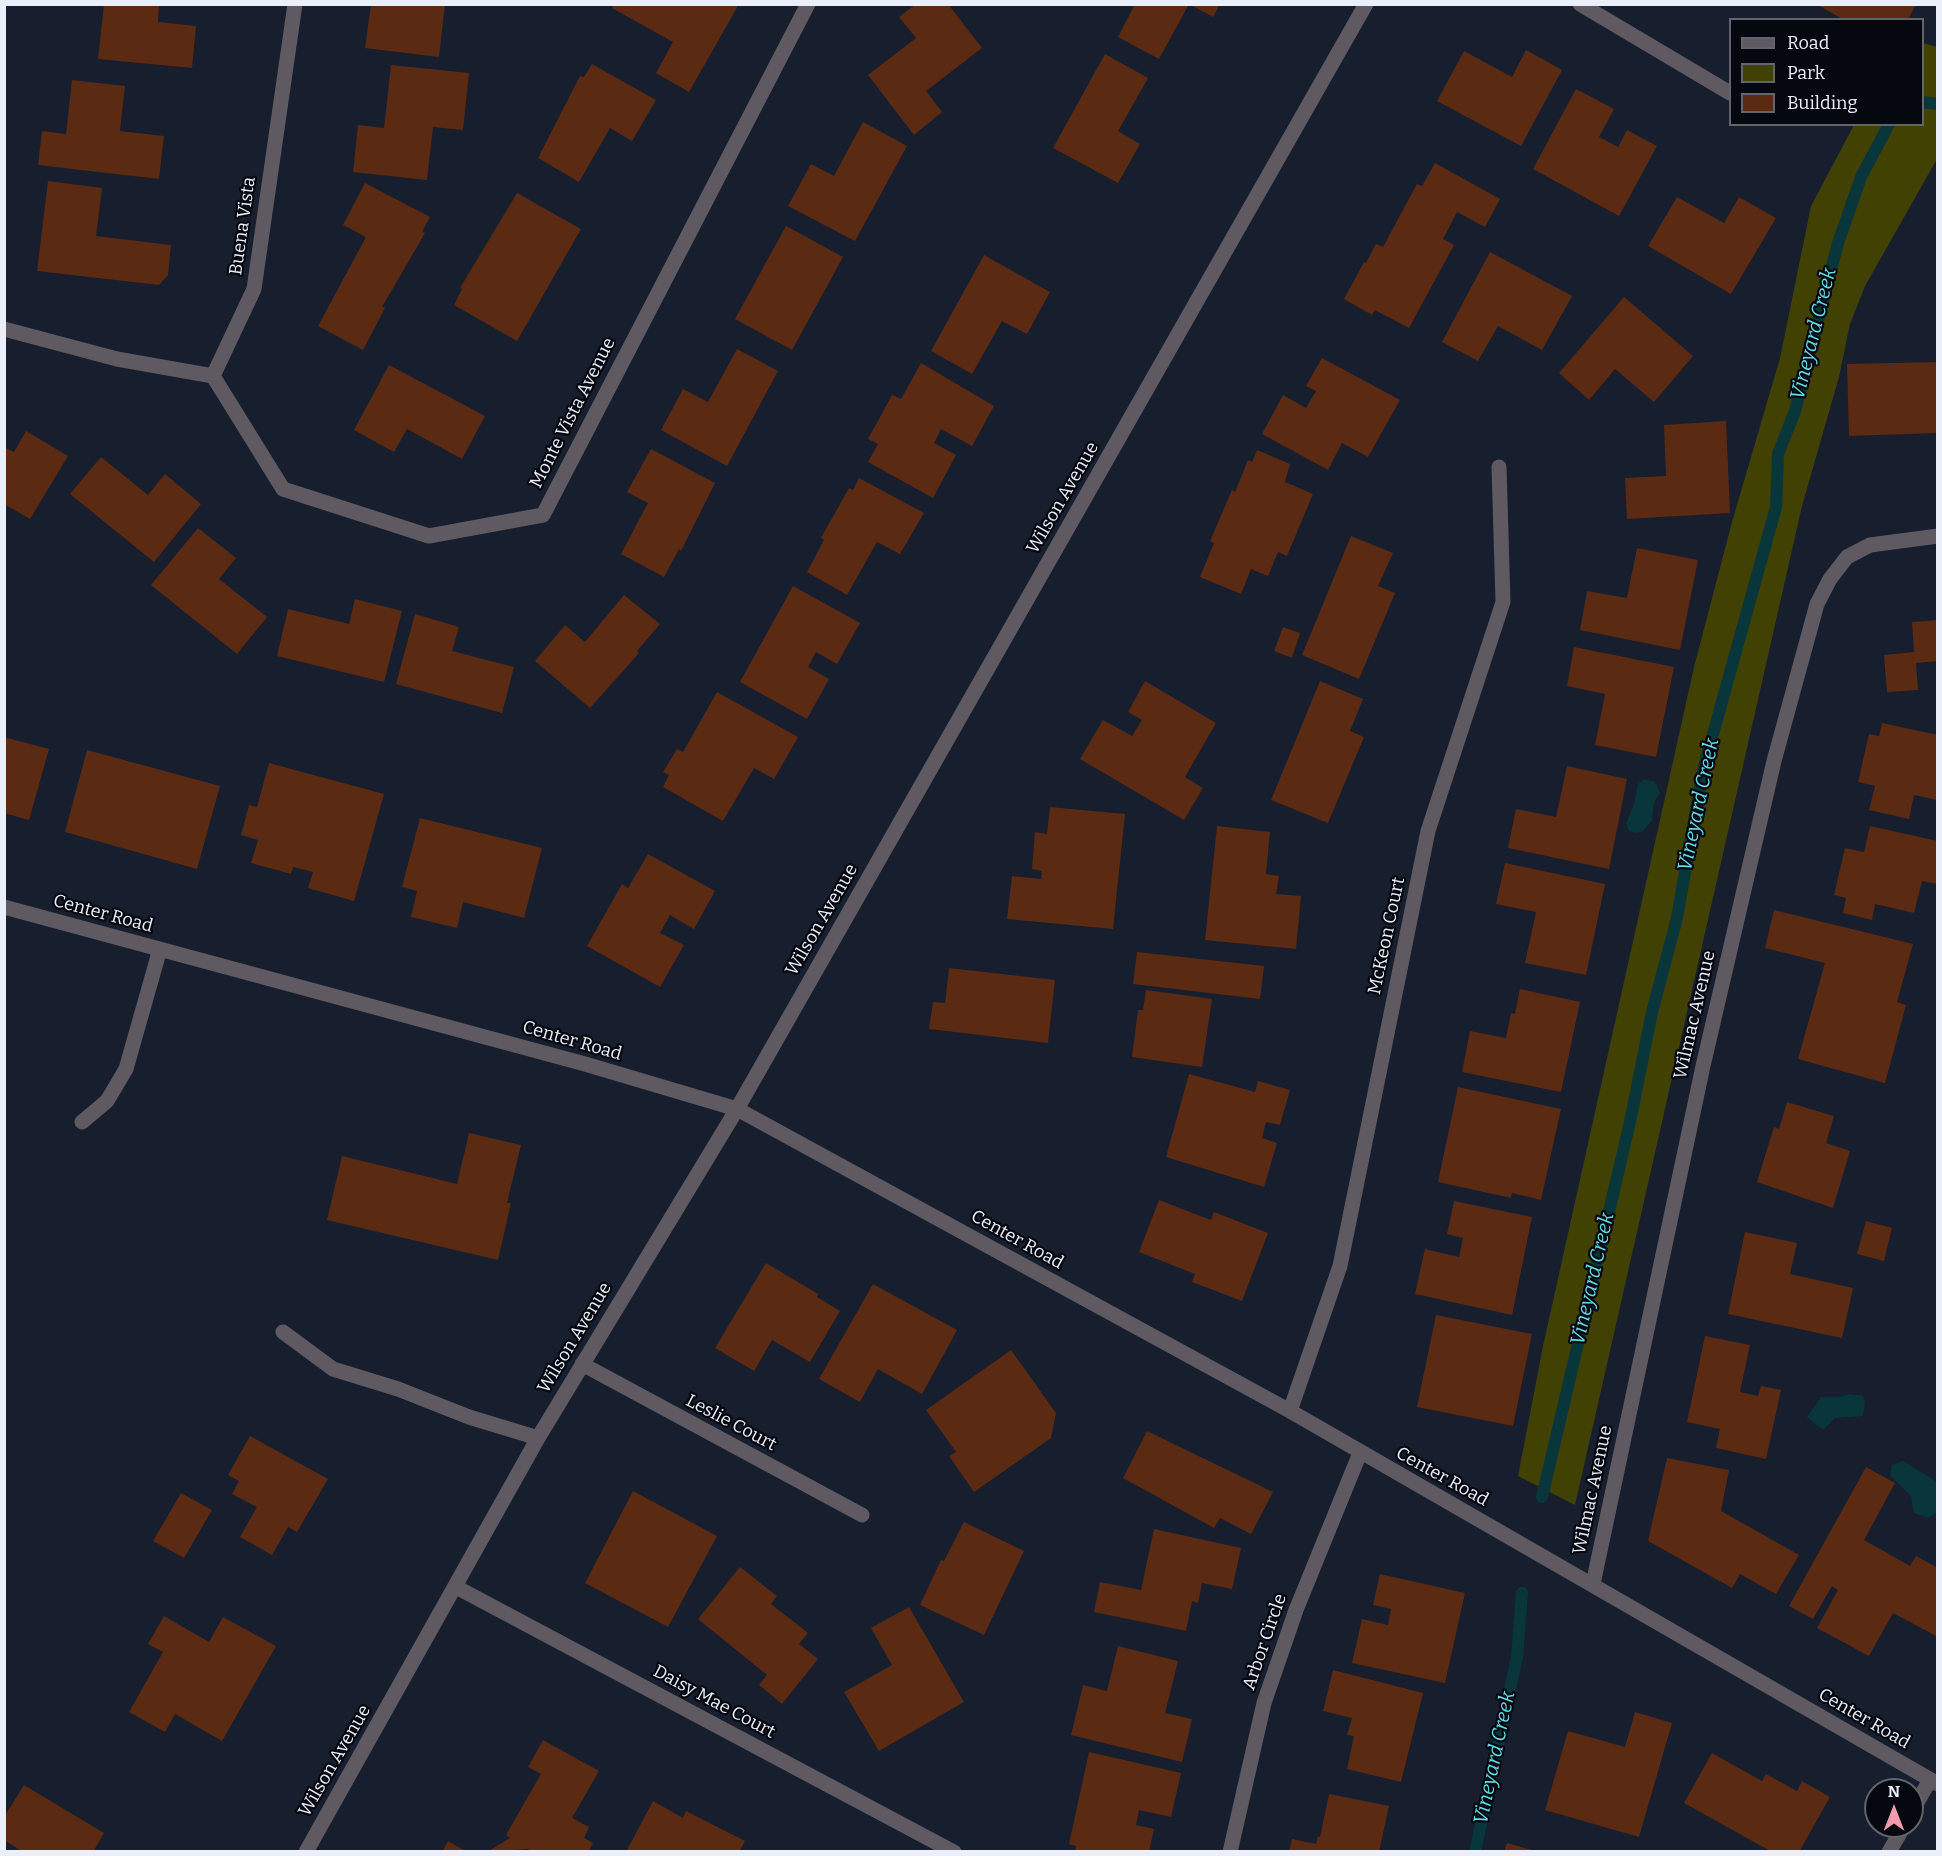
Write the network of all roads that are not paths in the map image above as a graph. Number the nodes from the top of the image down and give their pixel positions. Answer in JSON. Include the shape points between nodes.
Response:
{"nodes":[{"id":1,"x":295,"y":4,"type":"edge"},
{"id":2,"x":808,"y":4,"type":"edge"},
{"id":3,"x":1366,"y":4,"type":"edge"},
{"id":4,"x":1580,"y":4,"type":"edge"},
{"id":5,"x":1729,"y":92,"type":"edge"},
{"id":6,"x":4,"y":329,"type":"edge"},
{"id":7,"x":213,"y":375,"type":"junction"},
{"id":8,"x":1498,"y":467,"type":"dead end"},
{"id":9,"x":1938,"y":536,"type":"edge"},
{"id":10,"x":4,"y":908,"type":"edge"},
{"id":11,"x":160,"y":949,"type":"junction"},
{"id":12,"x":737,"y":1109,"type":"junction"},
{"id":13,"x":82,"y":1122,"type":"dead end"},
{"id":14,"x":283,"y":1332,"type":"dead end"},
{"id":15,"x":582,"y":1364,"type":"junction"},
{"id":16,"x":1290,"y":1411,"type":"junction"},
{"id":17,"x":538,"y":1438,"type":"junction"},
{"id":18,"x":1360,"y":1453,"type":"junction"},
{"id":19,"x":862,"y":1515,"type":"dead end"},
{"id":20,"x":1593,"y":1584,"type":"junction"},
{"id":21,"x":456,"y":1587,"type":"junction"},
{"id":22,"x":1934,"y":1782,"type":"edge"},
{"id":23,"x":1924,"y":1795,"type":"edge"},
{"id":24,"x":1897,"y":1838,"type":"edge"},
{"id":25,"x":306,"y":1851,"type":"edge"},
{"id":26,"x":954,"y":1851,"type":"edge"},
{"id":27,"x":1230,"y":1851,"type":"edge"},
{"id":28,"x":1889,"y":1851,"type":"edge"}],
"edges":[{"from":1,"to":7,"type":"street","name":"Buena Vista","via":[[254,289]]},
{"from":2,"to":7,"type":"street","name":"Monte Vista Avenue","via":[[543,515],[429,536],[283,489]]},
{"from":3,"to":12,"type":"street","name":"Wilson Avenue"},
{"from":4,"to":5,"type":"street"},
{"from":6,"to":7,"type":"street","via":[[117,359]]},
{"from":8,"to":16,"type":"street","name":"McKeon Court","via":[[1503,602],[1428,831],[1340,1266]]},
{"from":9,"to":20,"type":"street","name":"Wilmac Avenue","via":[[1869,545],[1847,557],[1817,604],[1774,761],[1703,1066]]},
{"from":10,"to":11,"type":"street","name":"Center Road"},
{"from":11,"to":12,"type":"street","name":"Center Road"},
{"from":11,"to":13,"type":"street","via":[[126,1069],[106,1101]]},
{"from":12,"to":15,"type":"street","name":"Wilson Avenue"},
{"from":12,"to":16,"type":"street","name":"Center Road"},
{"from":14,"to":17,"type":"street","via":[[333,1370]]},
{"from":15,"to":17,"type":"street","name":"Wilson Avenue"},
{"from":15,"to":19,"type":"street","name":"Leslie Court"},
{"from":16,"to":18,"type":"street","name":"Center Road"},
{"from":17,"to":21,"type":"street","name":"Wilson Avenue"},
{"from":18,"to":20,"type":"street","name":"Center Road"},
{"from":18,"to":27,"type":"street","name":"Arbor Circle","via":[[1296,1610],[1264,1703]]},
{"from":20,"to":22,"type":"street","name":"Center Road"},
{"from":21,"to":25,"type":"street","name":"Wilson Avenue"},
{"from":21,"to":26,"type":"street","name":"Daisy Mae Court"},
{"from":22,"to":23,"type":"street"},
{"from":24,"to":28,"type":"street"}]}
